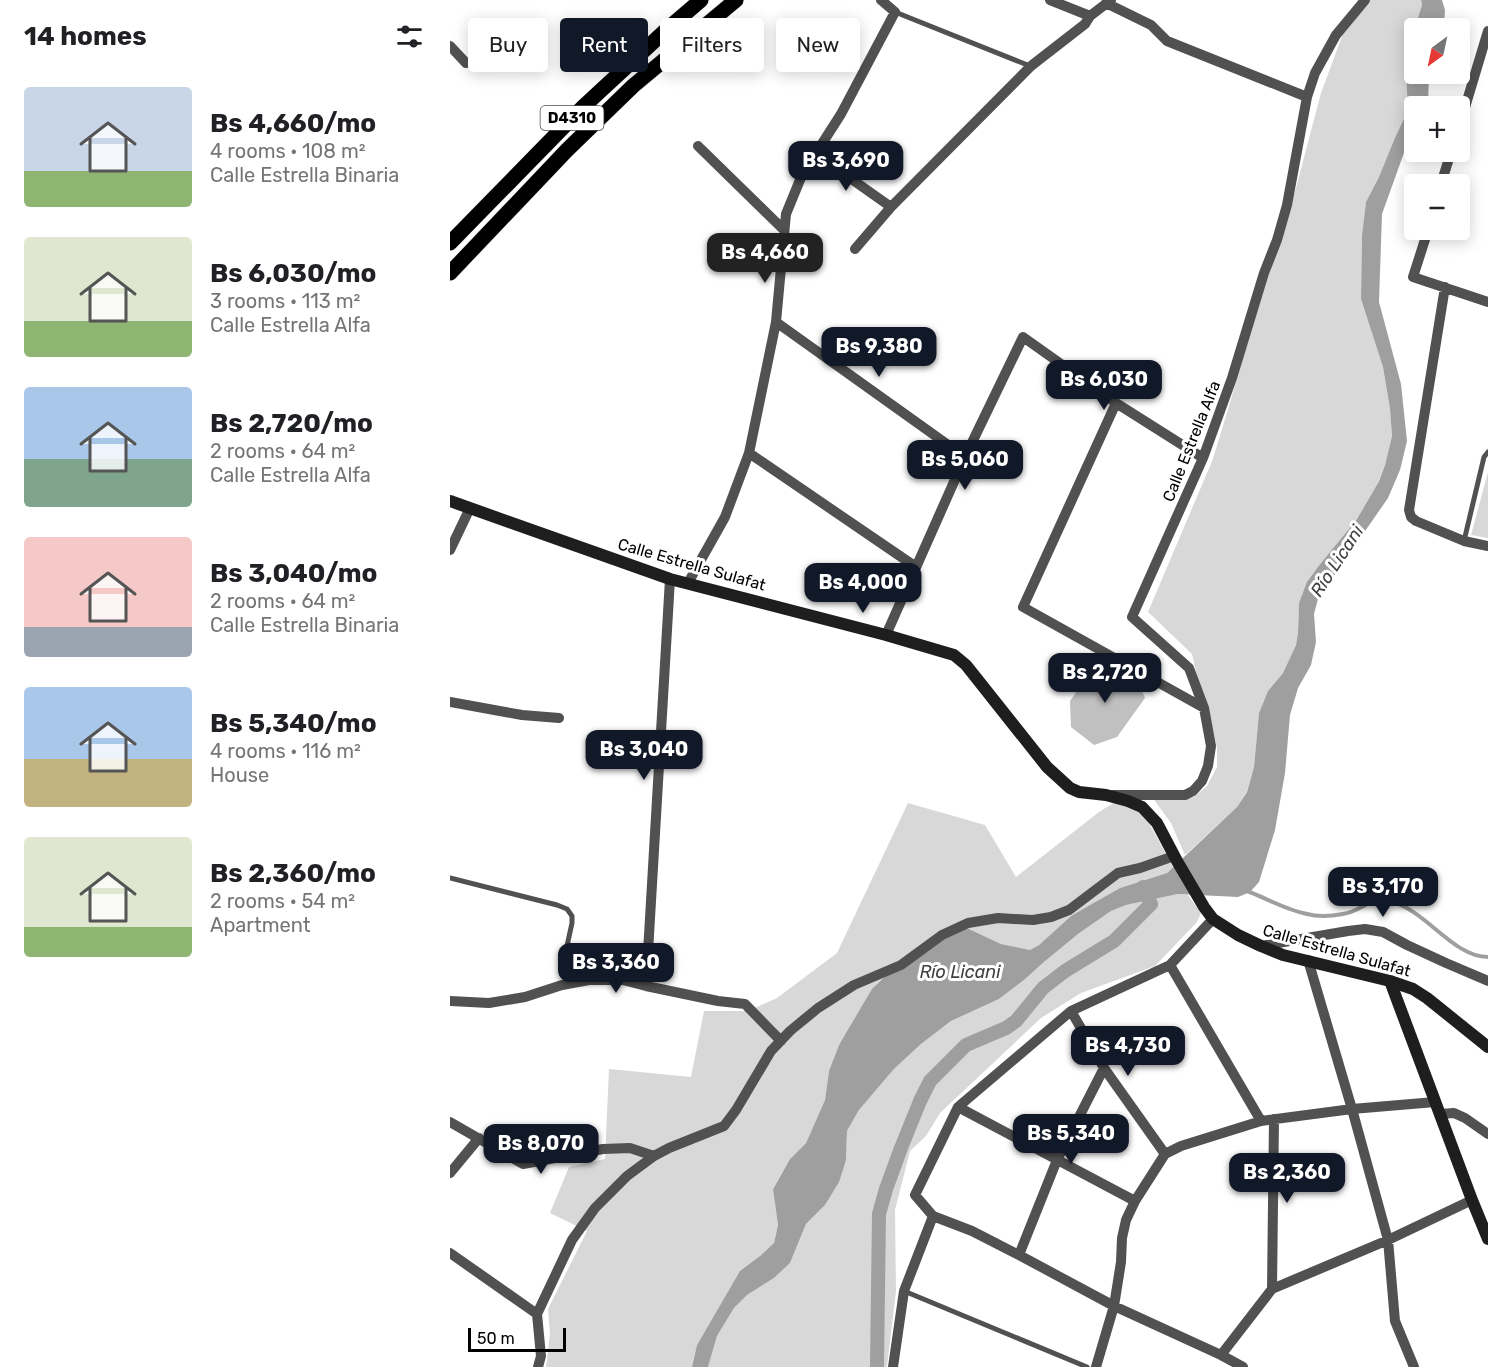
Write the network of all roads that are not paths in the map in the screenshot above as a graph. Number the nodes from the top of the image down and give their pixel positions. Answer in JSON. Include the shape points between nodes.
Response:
{"nodes":[{"id":1,"x":702,"y":0,"type":"edge"},
{"id":2,"x":735,"y":0,"type":"edge"},
{"id":3,"x":881,"y":0,"type":"edge"},
{"id":4,"x":1050,"y":0,"type":"edge"},
{"id":5,"x":1365,"y":0,"type":"edge"},
{"id":6,"x":1108,"y":2,"type":"edge"},
{"id":7,"x":895,"y":12,"type":"junction"},
{"id":8,"x":1090,"y":16,"type":"junction"},
{"id":9,"x":1488,"y":30,"type":"edge"},
{"id":10,"x":450,"y":46,"type":"edge"},
{"id":11,"x":466,"y":63,"type":"dead end"},
{"id":12,"x":1031,"y":66,"type":"junction"},
{"id":13,"x":1468,"y":96,"type":"edge"},
{"id":14,"x":1307,"y":98,"type":"junction"},
{"id":15,"x":698,"y":146,"type":"dead end"},
{"id":16,"x":816,"y":154,"type":"junction"},
{"id":17,"x":891,"y":207,"type":"junction"},
{"id":18,"x":784,"y":230,"type":"junction"},
{"id":19,"x":1425,"y":240,"type":"edge"},
{"id":20,"x":450,"y":243,"type":"edge"},
{"id":21,"x":855,"y":249,"type":"dead end"},
{"id":22,"x":450,"y":273,"type":"edge"},
{"id":23,"x":1445,"y":287,"type":"junction"},
{"id":24,"x":1488,"y":302,"type":"edge"},
{"id":25,"x":776,"y":322,"type":"junction"},
{"id":26,"x":1116,"y":403,"type":"junction"},
{"id":27,"x":1488,"y":452,"type":"edge"},
{"id":28,"x":749,"y":453,"type":"junction"},
{"id":29,"x":965,"y":457,"type":"junction"},
{"id":30,"x":1203,"y":458,"type":"junction"},
{"id":31,"x":450,"y":501,"type":"edge"},
{"id":32,"x":470,"y":508,"type":"junction"},
{"id":33,"x":1464,"y":541,"type":"junction"},
{"id":34,"x":1488,"y":546,"type":"edge"},
{"id":35,"x":450,"y":550,"type":"edge"},
{"id":36,"x":916,"y":567,"type":"junction"},
{"id":37,"x":670,"y":579,"type":"junction"},
{"id":38,"x":688,"y":583,"type":"junction"},
{"id":39,"x":886,"y":635,"type":"junction"},
{"id":40,"x":450,"y":702,"type":"edge"},
{"id":41,"x":1204,"y":708,"type":"junction"},
{"id":42,"x":559,"y":718,"type":"dead end"},
{"id":43,"x":1106,"y":795,"type":"junction"},
{"id":44,"x":1176,"y":858,"type":"junction"},
{"id":45,"x":450,"y":878,"type":"edge"},
{"id":46,"x":1213,"y":919,"type":"junction"},
{"id":47,"x":1261,"y":946,"type":"junction"},
{"id":48,"x":1308,"y":960,"type":"junction"},
{"id":49,"x":1170,"y":965,"type":"junction"},
{"id":50,"x":1488,"y":980,"type":"edge"},
{"id":51,"x":1390,"y":981,"type":"junction"},
{"id":52,"x":566,"y":984,"type":"junction"},
{"id":53,"x":646,"y":986,"type":"junction"},
{"id":54,"x":450,"y":1002,"type":"edge"},
{"id":55,"x":1071,"y":1011,"type":"junction"},
{"id":56,"x":781,"y":1041,"type":"junction"},
{"id":57,"x":1488,"y":1047,"type":"edge"},
{"id":58,"x":1104,"y":1068,"type":"junction"},
{"id":59,"x":1435,"y":1102,"type":"junction"},
{"id":60,"x":958,"y":1107,"type":"junction"},
{"id":61,"x":1352,"y":1109,"type":"junction"},
{"id":62,"x":1440,"y":1114,"type":"junction"},
{"id":63,"x":1274,"y":1119,"type":"junction"},
{"id":64,"x":1262,"y":1121,"type":"junction"},
{"id":65,"x":450,"y":1122,"type":"edge"},
{"id":66,"x":1488,"y":1134,"type":"edge"},
{"id":67,"x":479,"y":1138,"type":"junction"},
{"id":68,"x":1165,"y":1155,"type":"junction"},
{"id":69,"x":654,"y":1156,"type":"junction"},
{"id":70,"x":1057,"y":1160,"type":"junction"},
{"id":71,"x":450,"y":1173,"type":"edge"},
{"id":72,"x":1135,"y":1201,"type":"junction"},
{"id":73,"x":1473,"y":1205,"type":"junction"},
{"id":74,"x":933,"y":1216,"type":"junction"},
{"id":75,"x":1488,"y":1216,"type":"edge"},
{"id":76,"x":1488,"y":1239,"type":"edge"},
{"id":77,"x":1388,"y":1240,"type":"junction"},
{"id":78,"x":450,"y":1253,"type":"edge"},
{"id":79,"x":1019,"y":1255,"type":"junction"},
{"id":80,"x":1272,"y":1288,"type":"junction"},
{"id":81,"x":904,"y":1291,"type":"junction"},
{"id":82,"x":1114,"y":1306,"type":"junction"},
{"id":83,"x":537,"y":1314,"type":"junction"},
{"id":84,"x":1221,"y":1355,"type":"junction"},
{"id":85,"x":538,"y":1367,"type":"edge"},
{"id":86,"x":893,"y":1367,"type":"edge"},
{"id":87,"x":1088,"y":1367,"type":"edge"},
{"id":88,"x":1096,"y":1367,"type":"edge"},
{"id":89,"x":1243,"y":1367,"type":"edge"},
{"id":90,"x":1414,"y":1367,"type":"edge"}],
"edges":[{"from":1,"to":20,"type":"main road","number":"D4310","via":[[583,107]]},
{"from":2,"to":22,"type":"main road","number":"D4310","via":[[633,86]]},
{"from":3,"to":7,"type":"street"},
{"from":4,"to":8,"type":"street"},
{"from":5,"to":14,"type":"street","name":"Calle Estrella Alfa","via":[[1326,51]]},
{"from":6,"to":8,"type":"street"},
{"from":6,"to":14,"type":"street","via":[[1151,25],[1167,41]]},
{"from":7,"to":12,"type":"lane"},
{"from":7,"to":16,"type":"street"},
{"from":8,"to":12,"type":"street"},
{"from":9,"to":13,"type":"street"},
{"from":10,"to":11,"type":"street"},
{"from":12,"to":17,"type":"street"},
{"from":14,"to":30,"type":"street","name":"Calle Estrella Alfa","via":[[1285,214]]},
{"from":15,"to":18,"type":"street"},
{"from":16,"to":17,"type":"street"},
{"from":16,"to":18,"type":"street","via":[[802,176],[786,214]]},
{"from":17,"to":21,"type":"street"},
{"from":18,"to":25,"type":"street"},
{"from":19,"to":23,"type":"street","via":[[1413,276]]},
{"from":23,"to":24,"type":"street"},
{"from":23,"to":33,"type":"street","via":[[1409,510],[1416,521]]},
{"from":25,"to":28,"type":"street"},
{"from":25,"to":29,"type":"street"},
{"from":26,"to":29,"type":"street","via":[[1023,338]]},
{"from":26,"to":30,"type":"street"},
{"from":26,"to":41,"type":"street","via":[[1023,607]]},
{"from":27,"to":33,"type":"lane"},
{"from":28,"to":36,"type":"street"},
{"from":28,"to":38,"type":"street","via":[[725,517]]},
{"from":29,"to":36,"type":"street"},
{"from":30,"to":41,"type":"street","name":"Calle Estrella Alfa","via":[[1132,617],[1189,668]]},
{"from":31,"to":32,"type":"street","name":"Calle Estrella Sulafat"},
{"from":32,"to":35,"type":"street"},
{"from":32,"to":37,"type":"street","name":"Calle Estrella Sulafat"},
{"from":33,"to":34,"type":"street"},
{"from":36,"to":39,"type":"street"},
{"from":37,"to":38,"type":"street","name":"Calle Estrella Sulafat"},
{"from":37,"to":53,"type":"street"},
{"from":38,"to":39,"type":"street","name":"Calle Estrella Sulafat"},
{"from":39,"to":43,"type":"street","name":"Calle Estrella Sulafat","via":[[954,655],[1061,781],[1079,792]]},
{"from":40,"to":42,"type":"street"},
{"from":41,"to":43,"type":"street","name":"Calle Estrella Alfa","via":[[1210,756],[1202,782],[1193,791],[1185,795]]},
{"from":43,"to":44,"type":"street","name":"Calle Estrella Sulafat","via":[[1142,807],[1157,823]]},
{"from":44,"to":46,"type":"street","name":"Calle Estrella Sulafat"},
{"from":44,"to":56,"type":"street","via":[[1118,873],[1069,910],[1051,917],[998,918],[968,923],[942,935],[901,965],[840,993]]},
{"from":45,"to":52,"type":"lane","via":[[567,909],[572,923],[565,955]]},
{"from":46,"to":47,"type":"street","name":"Calle Estrella Sulafat"},
{"from":46,"to":49,"type":"street"},
{"from":47,"to":48,"type":"street","name":"Calle Estrella Sulafat"},
{"from":47,"to":50,"type":"street","via":[[1365,929],[1383,932]]},
{"from":48,"to":51,"type":"street","name":"Calle Estrella Sulafat"},
{"from":48,"to":61,"type":"street"},
{"from":49,"to":55,"type":"street"},
{"from":49,"to":64,"type":"street"},
{"from":51,"to":57,"type":"street","name":"Calle Estrella Sulafat","via":[[1427,998]]},
{"from":51,"to":59,"type":"street"},
{"from":52,"to":53,"type":"street","via":[[604,979]]},
{"from":52,"to":54,"type":"street","via":[[489,1003]]},
{"from":53,"to":56,"type":"street","via":[[745,1004]]},
{"from":55,"to":58,"type":"street"},
{"from":55,"to":60,"type":"street"},
{"from":56,"to":69,"type":"street","via":[[724,1126]]},
{"from":58,"to":68,"type":"street"},
{"from":58,"to":70,"type":"street"},
{"from":59,"to":61,"type":"street"},
{"from":59,"to":62,"type":"street"},
{"from":60,"to":70,"type":"street"},
{"from":60,"to":74,"type":"street","via":[[915,1195]]},
{"from":61,"to":63,"type":"street"},
{"from":61,"to":77,"type":"street"},
{"from":62,"to":66,"type":"street","via":[[1454,1113]]},
{"from":62,"to":73,"type":"street"},
{"from":63,"to":64,"type":"street"},
{"from":63,"to":80,"type":"street"},
{"from":64,"to":68,"type":"street","via":[[1181,1146]]},
{"from":65,"to":67,"type":"street"},
{"from":67,"to":69,"type":"street","via":[[523,1164],[603,1149],[630,1148]]},
{"from":67,"to":71,"type":"street"},
{"from":68,"to":72,"type":"street"},
{"from":69,"to":83,"type":"street","via":[[595,1208],[572,1240]]},
{"from":70,"to":72,"type":"street"},
{"from":70,"to":79,"type":"street"},
{"from":72,"to":82,"type":"street","via":[[1122,1238]]},
{"from":73,"to":75,"type":"street"},
{"from":73,"to":76,"type":"street"},
{"from":73,"to":77,"type":"street"},
{"from":74,"to":79,"type":"street"},
{"from":74,"to":81,"type":"street"},
{"from":77,"to":80,"type":"street"},
{"from":77,"to":90,"type":"street","via":[[1395,1321]]},
{"from":78,"to":83,"type":"street"},
{"from":79,"to":82,"type":"street"},
{"from":80,"to":84,"type":"street"},
{"from":81,"to":86,"type":"street"},
{"from":81,"to":87,"type":"lane"},
{"from":82,"to":84,"type":"street"},
{"from":82,"to":88,"type":"street"},
{"from":83,"to":85,"type":"street","via":[[541,1356]]},
{"from":84,"to":89,"type":"street"}]}
